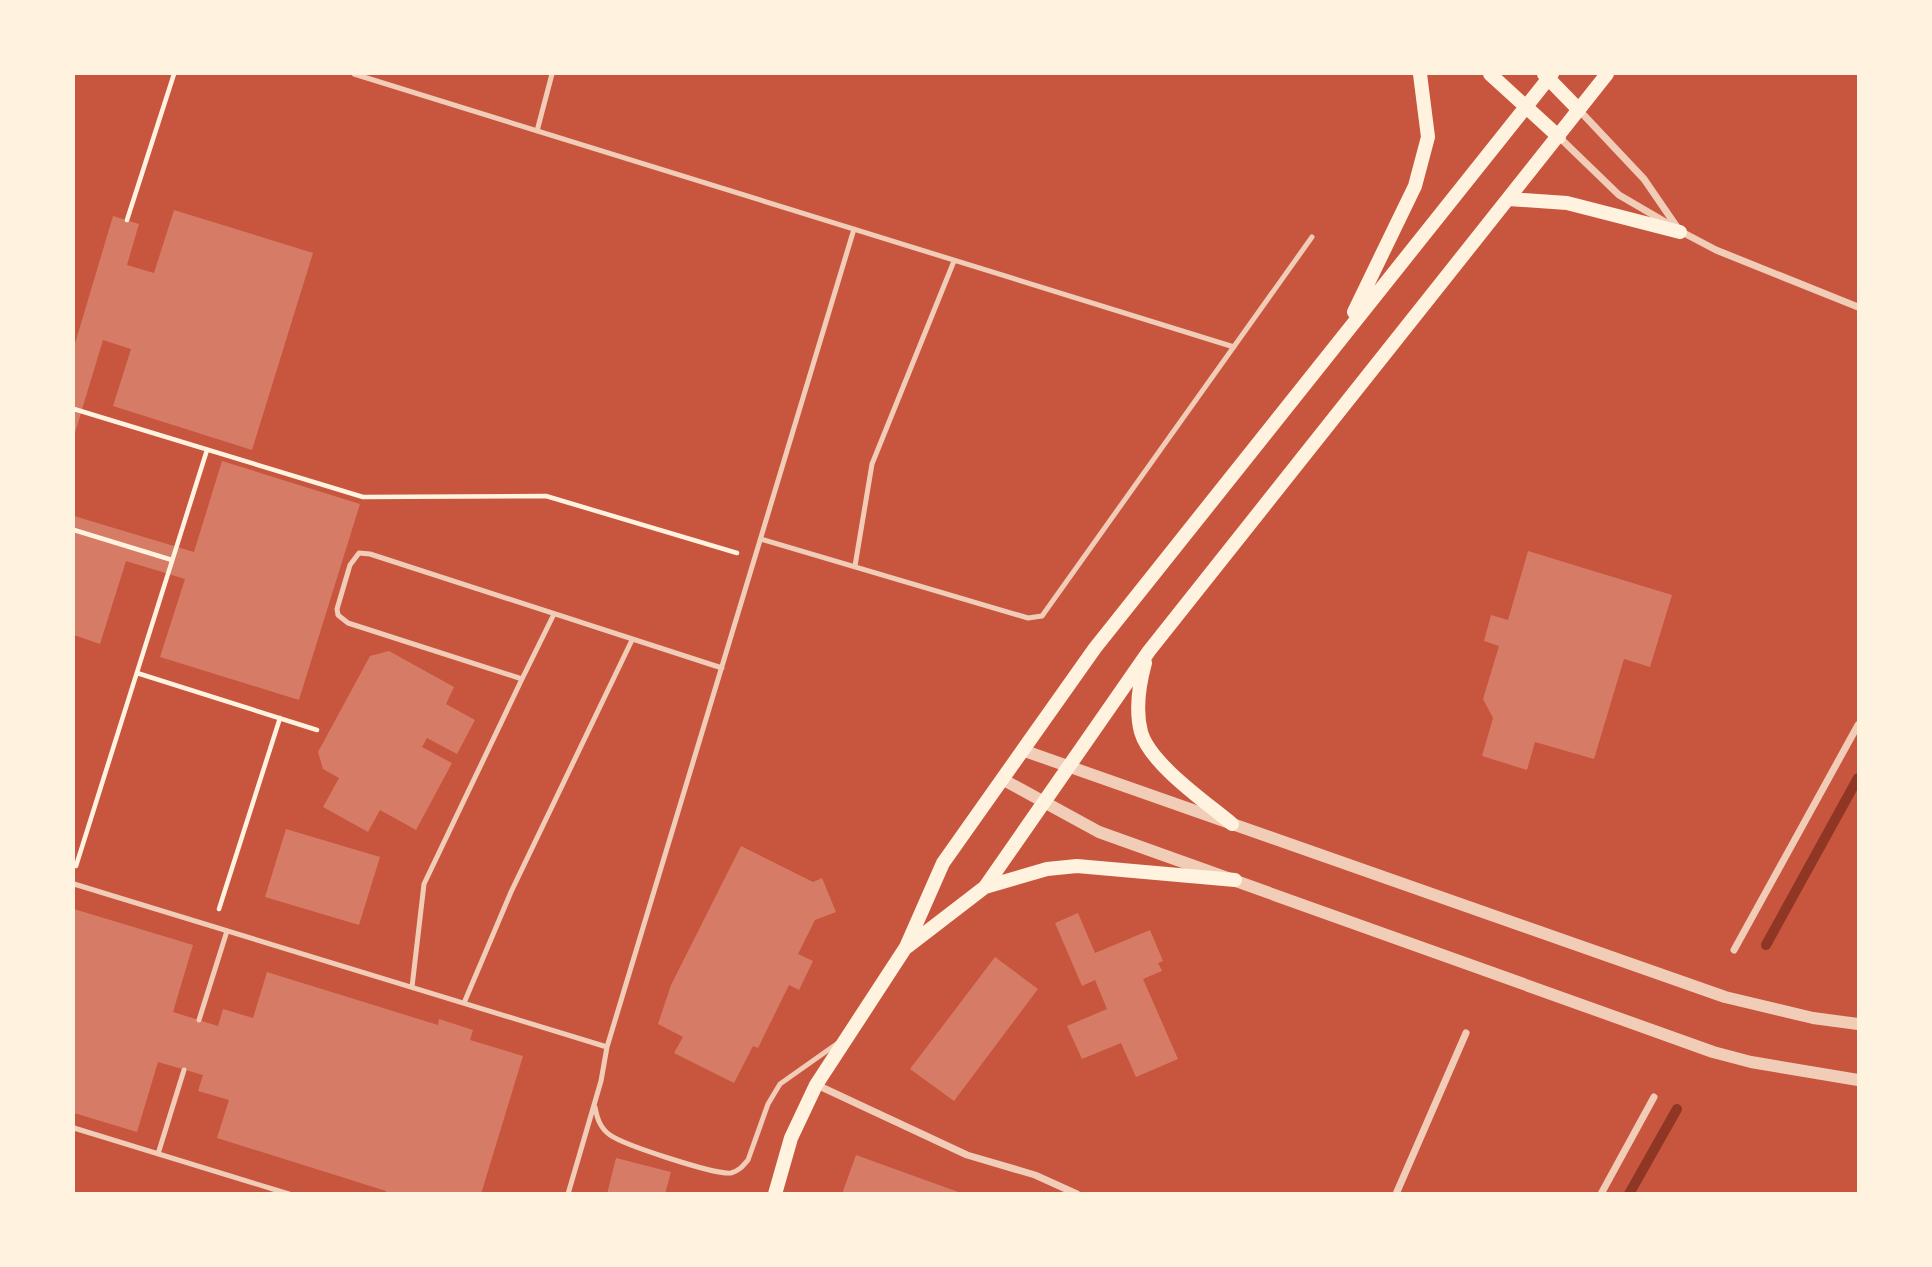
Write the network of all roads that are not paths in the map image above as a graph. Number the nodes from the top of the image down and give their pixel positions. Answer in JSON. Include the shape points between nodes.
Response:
{"nodes":[{"id":1,"x":355,"y":74,"type":"edge"},
{"id":2,"x":552,"y":74,"type":"edge"},
{"id":3,"x":1420,"y":74,"type":"edge"},
{"id":4,"x":1490,"y":74,"type":"edge"},
{"id":5,"x":1607,"y":74,"type":"edge"},
{"id":6,"x":1548,"y":75,"type":"edge"},
{"id":7,"x":1526,"y":106,"type":"junction"},
{"id":8,"x":1579,"y":110,"type":"junction"},
{"id":9,"x":537,"y":131,"type":"junction"},
{"id":10,"x":1559,"y":137,"type":"junction"},
{"id":11,"x":1508,"y":199,"type":"junction"},
{"id":12,"x":854,"y":229,"type":"junction"},
{"id":13,"x":1680,"y":232,"type":"junction"},
{"id":14,"x":1312,"y":237,"type":"dead end"},
{"id":15,"x":954,"y":261,"type":"junction"},
{"id":16,"x":1858,"y":307,"type":"edge"},
{"id":17,"x":1343,"y":336,"type":"junction"},
{"id":18,"x":1234,"y":347,"type":"junction"},
{"id":19,"x":761,"y":539,"type":"junction"},
{"id":20,"x":855,"y":566,"type":"junction"},
{"id":21,"x":554,"y":614,"type":"junction"},
{"id":22,"x":632,"y":640,"type":"junction"},
{"id":23,"x":1149,"y":652,"type":"junction"},
{"id":24,"x":722,"y":668,"type":"junction"},
{"id":25,"x":522,"y":679,"type":"junction"},
{"id":26,"x":1858,"y":725,"type":"edge"},
{"id":27,"x":1022,"y":750,"type":"junction"},
{"id":28,"x":1069,"y":767,"type":"junction"},
{"id":29,"x":1002,"y":779,"type":"junction"},
{"id":30,"x":1043,"y":802,"type":"junction"},
{"id":31,"x":1232,"y":824,"type":"junction"},
{"id":32,"x":1235,"y":880,"type":"junction"},
{"id":33,"x":74,"y":884,"type":"edge"},
{"id":34,"x":985,"y":887,"type":"junction"},
{"id":35,"x":227,"y":931,"type":"junction"},
{"id":36,"x":906,"y":947,"type":"junction"},
{"id":37,"x":1734,"y":950,"type":"dead end"},
{"id":38,"x":412,"y":987,"type":"junction"},
{"id":39,"x":464,"y":1003,"type":"junction"},
{"id":40,"x":199,"y":1020,"type":"dead end"},
{"id":41,"x":1858,"y":1024,"type":"edge"},
{"id":42,"x":1466,"y":1033,"type":"dead end"},
{"id":43,"x":850,"y":1034,"type":"junction"},
{"id":44,"x":607,"y":1046,"type":"junction"},
{"id":45,"x":184,"y":1070,"type":"dead end"},
{"id":46,"x":1858,"y":1080,"type":"edge"},
{"id":47,"x":816,"y":1085,"type":"junction"},
{"id":48,"x":1654,"y":1097,"type":"dead end"},
{"id":49,"x":594,"y":1104,"type":"junction"},
{"id":50,"x":74,"y":1128,"type":"edge"},
{"id":51,"x":158,"y":1154,"type":"junction"},
{"id":52,"x":289,"y":1194,"type":"edge"},
{"id":53,"x":568,"y":1194,"type":"edge"},
{"id":54,"x":775,"y":1194,"type":"edge"},
{"id":55,"x":1077,"y":1194,"type":"edge"},
{"id":56,"x":1396,"y":1194,"type":"edge"},
{"id":57,"x":1601,"y":1194,"type":"edge"}],
"edges":[{"from":1,"to":9,"type":"lane"},
{"from":2,"to":9,"type":"lane"},
{"from":3,"to":17,"type":"main road","via":[[1428,137],[1415,186]]},
{"from":4,"to":7,"type":"main road"},
{"from":5,"to":8,"type":"main road"},
{"from":6,"to":7,"type":"main road"},
{"from":6,"to":8,"type":"main road"},
{"from":7,"to":10,"type":"main road"},
{"from":7,"to":17,"type":"main road"},
{"from":8,"to":10,"type":"main road"},
{"from":8,"to":13,"type":"street","via":[[1644,179]]},
{"from":9,"to":12,"type":"lane"},
{"from":10,"to":11,"type":"main road"},
{"from":10,"to":13,"type":"street","via":[[1619,195]]},
{"from":11,"to":13,"type":"main road","via":[[1567,203]]},
{"from":11,"to":23,"type":"main road"},
{"from":12,"to":15,"type":"lane"},
{"from":12,"to":19,"type":"lane"},
{"from":13,"to":16,"type":"street"},
{"from":14,"to":18,"type":"lane"},
{"from":15,"to":18,"type":"lane"},
{"from":15,"to":20,"type":"lane","via":[[872,464]]},
{"from":17,"to":27,"type":"main road","via":[[1095,648]]},
{"from":18,"to":20,"type":"lane","via":[[1042,616],[1028,618]]},
{"from":19,"to":20,"type":"lane"},
{"from":19,"to":24,"type":"lane"},
{"from":21,"to":22,"type":"lane"},
{"from":21,"to":25,"type":"lane"},
{"from":21,"to":25,"type":"lane","via":[[370,554],[359,553],[354,558],[338,602],[338,615],[343,619]]},
{"from":22,"to":24,"type":"lane"},
{"from":22,"to":39,"type":"lane","via":[[511,892]]},
{"from":23,"to":28,"type":"main road"},
{"from":23,"to":31,"type":"main road","via":[[1139,684],[1142,734],[1176,778]]},
{"from":24,"to":44,"type":"lane"},
{"from":25,"to":38,"type":"lane","via":[[424,884]]},
{"from":26,"to":37,"type":"street"},
{"from":27,"to":28,"type":"street"},
{"from":27,"to":29,"type":"main road"},
{"from":28,"to":30,"type":"main road"},
{"from":28,"to":31,"type":"street"},
{"from":29,"to":30,"type":"street"},
{"from":29,"to":36,"type":"main road","via":[[943,863]]},
{"from":30,"to":32,"type":"street","via":[[1099,832]]},
{"from":30,"to":34,"type":"main road"},
{"from":31,"to":41,"type":"street","via":[[1725,997]]},
{"from":32,"to":34,"type":"main road","via":[[1077,866],[1047,869]]},
{"from":32,"to":46,"type":"street","via":[[1713,1052]]},
{"from":33,"to":35,"type":"lane"},
{"from":34,"to":36,"type":"main road"},
{"from":35,"to":38,"type":"lane"},
{"from":35,"to":40,"type":"lane"},
{"from":36,"to":43,"type":"main road"},
{"from":38,"to":39,"type":"lane"},
{"from":39,"to":44,"type":"lane"},
{"from":42,"to":56,"type":"street"},
{"from":43,"to":47,"type":"main road"},
{"from":43,"to":49,"type":"lane","via":[[780,1084],[748,1160],[733,1173],[720,1173],[620,1140],[602,1128]]},
{"from":44,"to":49,"type":"lane"},
{"from":45,"to":51,"type":"lane"},
{"from":47,"to":54,"type":"main road","via":[[791,1138]]},
{"from":47,"to":55,"type":"street","via":[[967,1154],[1035,1175]]},
{"from":48,"to":57,"type":"street"},
{"from":49,"to":53,"type":"lane"},
{"from":50,"to":51,"type":"lane"},
{"from":51,"to":52,"type":"lane"}]}
